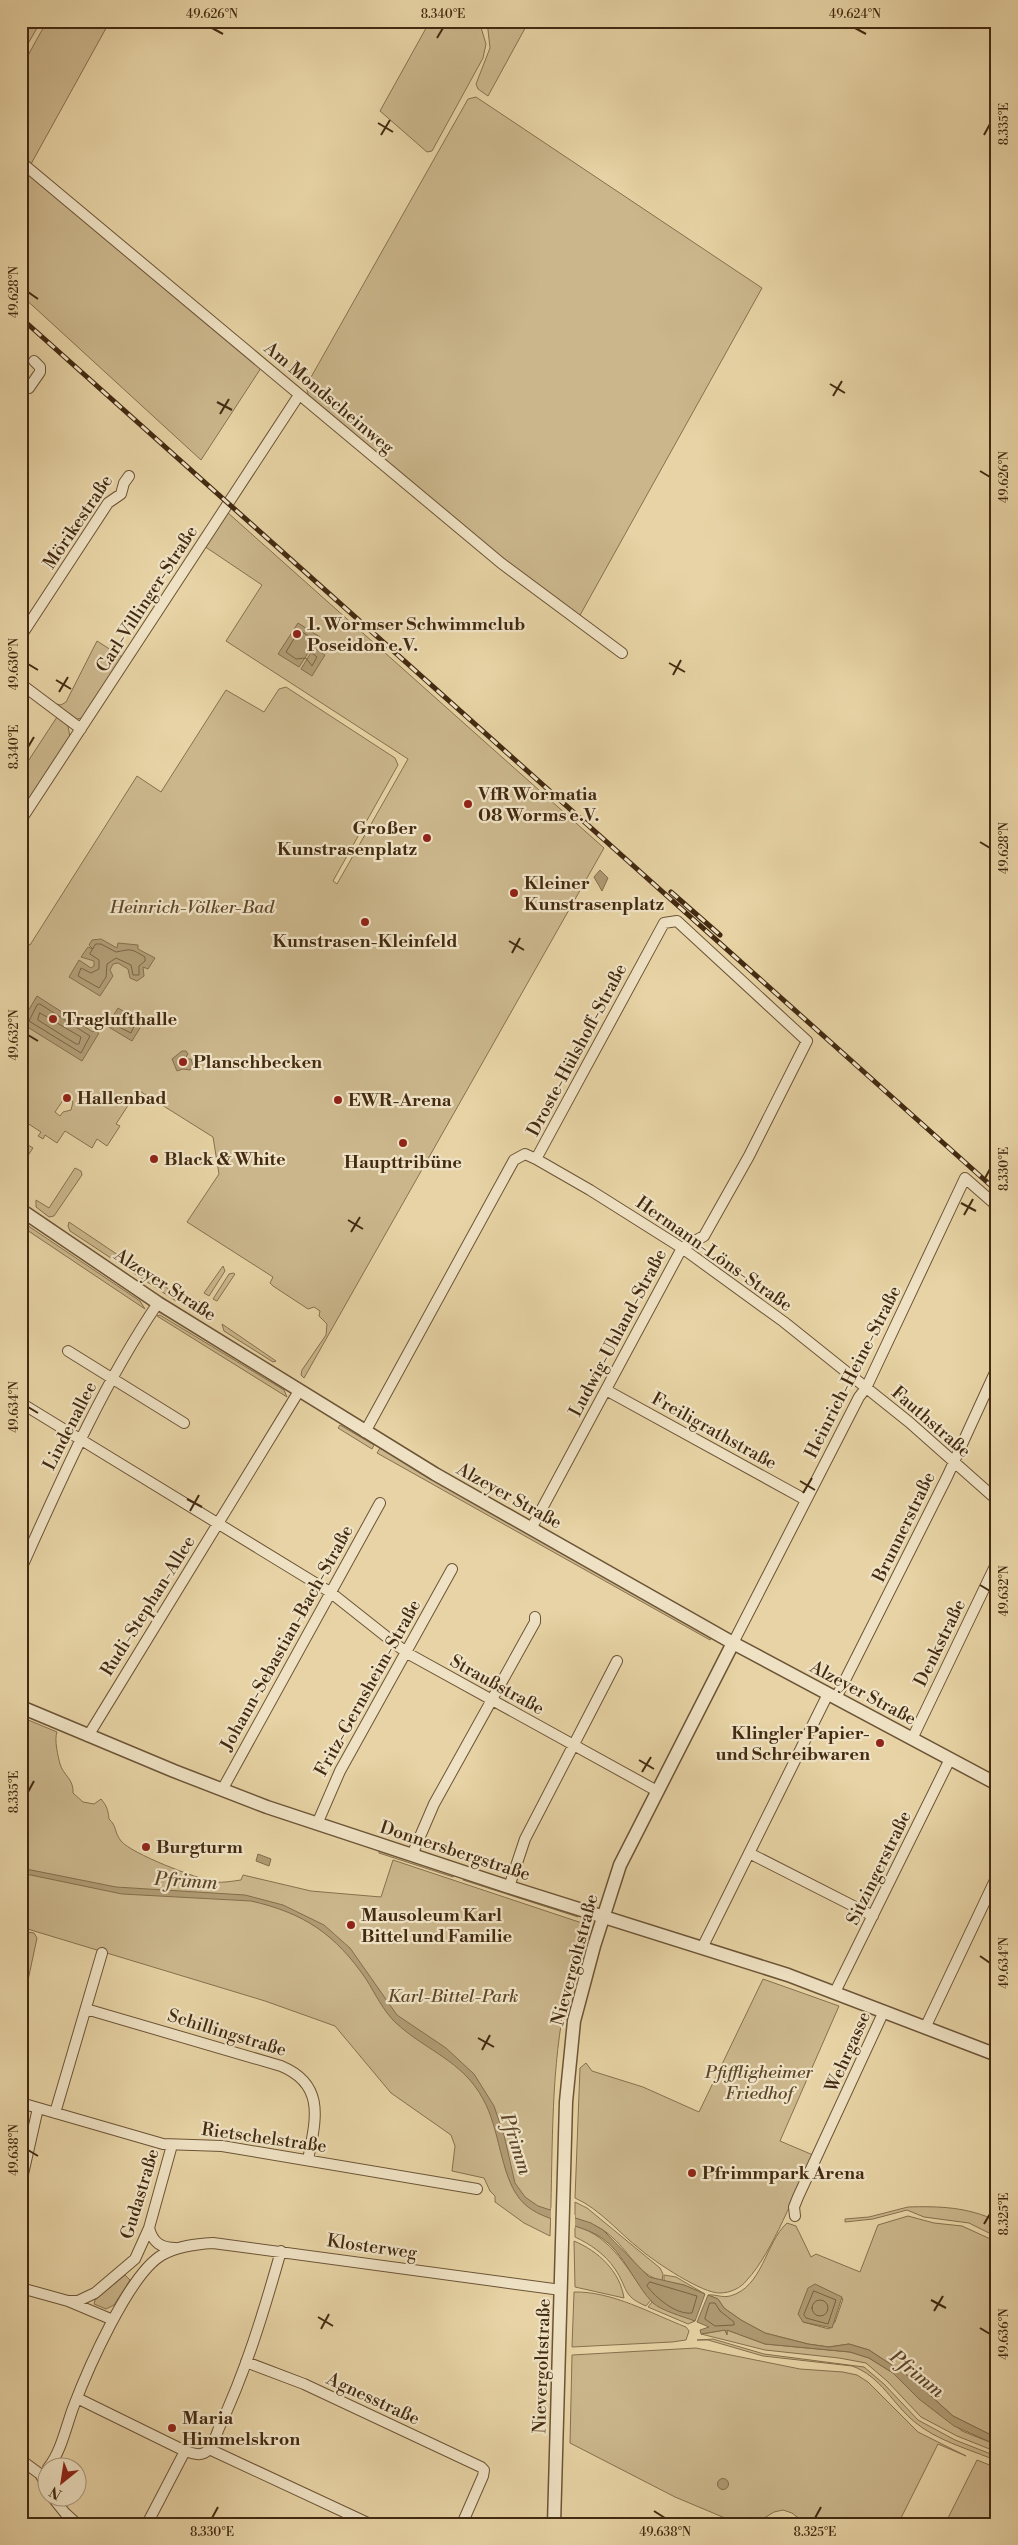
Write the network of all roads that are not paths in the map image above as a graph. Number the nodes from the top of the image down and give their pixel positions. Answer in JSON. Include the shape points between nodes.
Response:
{"nodes":[{"id":1,"x":21,"y":162,"type":"edge"},
{"id":2,"x":34,"y":361,"type":"dead end"},
{"id":3,"x":21,"y":387,"type":"edge"},
{"id":4,"x":299,"y":394,"type":"junction"},
{"id":5,"x":129,"y":476,"type":"dead end"},
{"id":6,"x":21,"y":636,"type":"edge"},
{"id":7,"x":622,"y":653,"type":"dead end"},
{"id":8,"x":21,"y":684,"type":"edge"},
{"id":9,"x":81,"y":729,"type":"junction"},
{"id":10,"x":21,"y":820,"type":"edge"},
{"id":11,"x":753,"y":992,"type":"joint"},
{"id":12,"x":536,"y":1159,"type":"junction"},
{"id":13,"x":997,"y":1206,"type":"edge"},
{"id":14,"x":21,"y":1210,"type":"edge"},
{"id":15,"x":682,"y":1248,"type":"junction"},
{"id":16,"x":158,"y":1303,"type":"junction"},
{"id":17,"x":68,"y":1351,"type":"dead end"},
{"id":18,"x":997,"y":1368,"type":"edge"},
{"id":19,"x":112,"y":1379,"type":"junction"},
{"id":20,"x":866,"y":1388,"type":"junction"},
{"id":21,"x":606,"y":1390,"type":"junction"},
{"id":22,"x":299,"y":1392,"type":"junction"},
{"id":23,"x":21,"y":1403,"type":"edge"},
{"id":24,"x":184,"y":1423,"type":"dead end"},
{"id":25,"x":365,"y":1432,"type":"junction"},
{"id":26,"x":80,"y":1440,"type":"junction"},
{"id":27,"x":952,"y":1462,"type":"junction"},
{"id":28,"x":806,"y":1500,"type":"junction"},
{"id":29,"x":997,"y":1500,"type":"edge"},
{"id":30,"x":380,"y":1503,"type":"dead end"},
{"id":31,"x":217,"y":1525,"type":"junction"},
{"id":32,"x":531,"y":1529,"type":"junction"},
{"id":33,"x":997,"y":1562,"type":"edge"},
{"id":34,"x":21,"y":1569,"type":"edge"},
{"id":35,"x":452,"y":1569,"type":"dead end"},
{"id":36,"x":330,"y":1592,"type":"junction"},
{"id":37,"x":536,"y":1618,"type":"dead end"},
{"id":38,"x":733,"y":1643,"type":"junction"},
{"id":39,"x":407,"y":1653,"type":"junction"},
{"id":40,"x":617,"y":1661,"type":"dead end"},
{"id":41,"x":832,"y":1696,"type":"junction"},
{"id":42,"x":492,"y":1702,"type":"junction"},
{"id":43,"x":21,"y":1707,"type":"edge"},
{"id":44,"x":88,"y":1736,"type":"junction"},
{"id":45,"x":912,"y":1739,"type":"junction"},
{"id":46,"x":574,"y":1746,"type":"junction"},
{"id":47,"x":950,"y":1759,"type":"junction"},
{"id":48,"x":997,"y":1784,"type":"edge"},
{"id":49,"x":222,"y":1790,"type":"junction"},
{"id":50,"x":657,"y":1791,"type":"junction"},
{"id":51,"x":317,"y":1824,"type":"junction"},
{"id":52,"x":749,"y":1853,"type":"junction"},
{"id":53,"x":412,"y":1855,"type":"junction"},
{"id":54,"x":997,"y":1876,"type":"edge"},
{"id":55,"x":509,"y":1887,"type":"junction"},
{"id":56,"x":603,"y":1916,"type":"junction"},
{"id":57,"x":873,"y":1916,"type":"junction"},
{"id":58,"x":702,"y":1948,"type":"junction"},
{"id":59,"x":102,"y":1953,"type":"dead end"},
{"id":60,"x":835,"y":1992,"type":"junction"},
{"id":61,"x":86,"y":2009,"type":"junction"},
{"id":62,"x":884,"y":2011,"type":"junction"},
{"id":63,"x":925,"y":2028,"type":"junction"},
{"id":64,"x":997,"y":2055,"type":"edge"},
{"id":65,"x":21,"y":2103,"type":"edge"},
{"id":66,"x":38,"y":2108,"type":"junction"},
{"id":67,"x":54,"y":2113,"type":"junction"},
{"id":68,"x":172,"y":2145,"type":"junction"},
{"id":69,"x":308,"y":2160,"type":"junction"},
{"id":70,"x":21,"y":2183,"type":"edge"},
{"id":71,"x":477,"y":2188,"type":"dead end"},
{"id":72,"x":795,"y":2216,"type":"dead end"},
{"id":73,"x":149,"y":2228,"type":"junction"},
{"id":74,"x":177,"y":2248,"type":"junction"},
{"id":75,"x":281,"y":2251,"type":"junction"},
{"id":76,"x":21,"y":2288,"type":"edge"},
{"id":77,"x":561,"y":2290,"type":"junction"},
{"id":78,"x":68,"y":2301,"type":"junction"},
{"id":79,"x":113,"y":2320,"type":"junction"},
{"id":80,"x":246,"y":2362,"type":"junction"},
{"id":81,"x":77,"y":2398,"type":"junction"},
{"id":82,"x":209,"y":2449,"type":"junction"},
{"id":83,"x":185,"y":2450,"type":"junction"},
{"id":84,"x":54,"y":2458,"type":"edge"},
{"id":85,"x":21,"y":2460,"type":"edge"},
{"id":86,"x":38,"y":2467,"type":"edge"},
{"id":87,"x":61,"y":2508,"type":"edge"},
{"id":88,"x":78,"y":2524,"type":"edge"},
{"id":89,"x":147,"y":2524,"type":"edge"},
{"id":90,"x":370,"y":2524,"type":"edge"},
{"id":91,"x":462,"y":2524,"type":"edge"},
{"id":92,"x":554,"y":2524,"type":"edge"}],
"edges":[{"from":1,"to":4,"type":"street","name":"Am Mondscheinweg"},
{"from":2,"to":3,"type":"street","via":[[40,372],[29,388]]},
{"from":4,"to":7,"type":"street","name":"Am Mondscheinweg","via":[[501,563]]},
{"from":4,"to":9,"type":"street","name":"Carl-Villinger-Straße"},
{"from":5,"to":6,"type":"street","name":"Mörikestraße","via":[[121,494],[108,503]]},
{"from":8,"to":9,"type":"street"},
{"from":9,"to":10,"type":"street","name":"Carl-Villinger-Straße"},
{"from":11,"to":12,"type":"street","name":"Droste-Hülshoff-Straße","via":[[680,924],[674,920],[664,923]]},
{"from":11,"to":15,"type":"street","name":"Ludwig-Uhland-Straße","via":[[807,1041],[704,1236]]},
{"from":12,"to":15,"type":"street","name":"Hermann-Löns-Straße"},
{"from":12,"to":25,"type":"street","name":"Droste-Hülshoff-Straße","via":[[525,1154],[514,1160]]},
{"from":13,"to":20,"type":"street","name":"Heinrich-Heine-Straße","via":[[965,1178]]},
{"from":14,"to":16,"type":"street","name":"Alzeyer Straße"},
{"from":15,"to":20,"type":"street","name":"Hermann-Löns-Straße","via":[[784,1322]]},
{"from":15,"to":21,"type":"street","name":"Ludwig-Uhland-Straße"},
{"from":16,"to":19,"type":"street","name":"Lindenallee"},
{"from":16,"to":22,"type":"street","name":"Alzeyer Straße"},
{"from":17,"to":19,"type":"street","name":"Lindenallee"},
{"from":18,"to":27,"type":"street","name":"Brunnerstraße"},
{"from":19,"to":24,"type":"street","name":"Lindenallee"},
{"from":19,"to":26,"type":"street","name":"Lindenallee"},
{"from":20,"to":27,"type":"street","name":"Fauthstraße","via":[[910,1422]]},
{"from":20,"to":28,"type":"street","name":"Heinrich-Heine-Straße"},
{"from":21,"to":28,"type":"street","name":"Freiligrathstraße"},
{"from":21,"to":32,"type":"street","name":"Ludwig-Uhland-Straße"},
{"from":22,"to":25,"type":"street","name":"Alzeyer Straße"},
{"from":22,"to":31,"type":"street","name":"Rudi-Stephan-Allee"},
{"from":23,"to":26,"type":"street","name":"Straußstraße"},
{"from":25,"to":32,"type":"street","name":"Alzeyer Straße"},
{"from":26,"to":31,"type":"street","name":"Straußstraße"},
{"from":26,"to":34,"type":"street","name":"Lindenallee"},
{"from":27,"to":29,"type":"street","name":"Fauthstraße"},
{"from":27,"to":41,"type":"street","name":"Brunnerstraße"},
{"from":28,"to":38,"type":"street","name":"Heinrich-Heine-Straße"},
{"from":30,"to":36,"type":"street","name":"Johann-Sebastian-Bach-Straße"},
{"from":31,"to":36,"type":"street","name":"Straußstraße"},
{"from":31,"to":44,"type":"street","name":"Rudi-Stephan-Allee"},
{"from":32,"to":38,"type":"street","name":"Alzeyer Straße"},
{"from":33,"to":45,"type":"street","name":"Denkstraße"},
{"from":35,"to":39,"type":"street","name":"Fritz-Gernsheim-Straße"},
{"from":36,"to":39,"type":"street","name":"Straußstraße"},
{"from":36,"to":49,"type":"street","name":"Johann-Sebastian-Bach-Straße"},
{"from":37,"to":42,"type":"street"},
{"from":38,"to":41,"type":"street","name":"Alzeyer Straße"},
{"from":38,"to":50,"type":"street","name":"Nievergoltstraße"},
{"from":39,"to":42,"type":"street","name":"Straußstraße"},
{"from":39,"to":51,"type":"street","name":"Fritz-Gernsheim-Straße","via":[[340,1771]]},
{"from":40,"to":46,"type":"street"},
{"from":41,"to":45,"type":"street","name":"Alzeyer Straße"},
{"from":41,"to":52,"type":"street","name":"Brunnerstraße"},
{"from":42,"to":46,"type":"street","name":"Straußstraße"},
{"from":42,"to":53,"type":"street","via":[[434,1804]]},
{"from":43,"to":44,"type":"street","name":"Donnersbergstraße"},
{"from":44,"to":49,"type":"street","name":"Donnersbergstraße"},
{"from":45,"to":47,"type":"street","name":"Alzeyer Straße"},
{"from":46,"to":50,"type":"street","name":"Straußstraße"},
{"from":46,"to":55,"type":"street","via":[[525,1839]]},
{"from":47,"to":48,"type":"street","name":"Alzeyer Straße"},
{"from":47,"to":57,"type":"street","name":"Sitzingerstraße"},
{"from":49,"to":51,"type":"street","name":"Donnersbergstraße"},
{"from":50,"to":56,"type":"street","name":"Nievergoltstraße","via":[[624,1856]]},
{"from":51,"to":53,"type":"street","name":"Donnersbergstraße"},
{"from":52,"to":57,"type":"street"},
{"from":52,"to":58,"type":"street","name":"Brunnerstraße"},
{"from":53,"to":55,"type":"street","name":"Donnersbergstraße"},
{"from":54,"to":63,"type":"street"},
{"from":55,"to":56,"type":"street","name":"Donnersbergstraße"},
{"from":56,"to":58,"type":"street","name":"Donnersbergstraße"},
{"from":56,"to":77,"type":"street","name":"Nievergoltstraße","via":[[571,2040],[566,2102]]},
{"from":57,"to":60,"type":"street","name":"Sitzingerstraße"},
{"from":58,"to":60,"type":"street","name":"Donnersbergstraße"},
{"from":59,"to":61,"type":"street"},
{"from":60,"to":62,"type":"street","name":"Donnersbergstraße"},
{"from":61,"to":67,"type":"street"},
{"from":61,"to":69,"type":"street","name":"Schillingstraße","via":[[264,2061],[297,2074],[310,2088],[316,2105]]},
{"from":62,"to":63,"type":"street","name":"Donnersbergstraße"},
{"from":62,"to":72,"type":"street","name":"Wehrgasse","via":[[798,2197]]},
{"from":63,"to":64,"type":"street","name":"Donnersbergstraße"},
{"from":65,"to":66,"type":"street","name":"Rietschelstraße"},
{"from":66,"to":67,"type":"street","name":"Rietschelstraße"},
{"from":66,"to":70,"type":"street"},
{"from":67,"to":68,"type":"street","name":"Rietschelstraße"},
{"from":68,"to":69,"type":"street","name":"Rietschelstraße","via":[[222,2146]]},
{"from":68,"to":73,"type":"street","name":"Gudastraße"},
{"from":69,"to":71,"type":"street","name":"Rietschelstraße"},
{"from":73,"to":74,"type":"street","name":"Klosterweg","via":[[151,2236],[160,2245]]},
{"from":73,"to":78,"type":"street","name":"Gudastraße","via":[[141,2249],[125,2269],[85,2299]]},
{"from":74,"to":75,"type":"street","name":"Klosterweg","via":[[213,2243]]},
{"from":74,"to":79,"type":"street","name":"Klosterweg","via":[[161,2255],[143,2271]]},
{"from":75,"to":77,"type":"street","name":"Klosterweg"},
{"from":75,"to":80,"type":"street"},
{"from":76,"to":78,"type":"street"},
{"from":77,"to":92,"type":"street","name":"Nievergoltstraße"},
{"from":78,"to":79,"type":"street"},
{"from":79,"to":81,"type":"street","name":"Klosterweg"},
{"from":80,"to":82,"type":"street"},
{"from":80,"to":91,"type":"street","name":"Agnesstraße","via":[[304,2384],[484,2470]]},
{"from":81,"to":83,"type":"street"},
{"from":81,"to":84,"type":"street","name":"Klosterweg"},
{"from":82,"to":83,"type":"street","via":[[200,2454]]},
{"from":82,"to":90,"type":"street"},
{"from":83,"to":89,"type":"street"},
{"from":85,"to":86,"type":"street"},
{"from":87,"to":88,"type":"street"}]}
